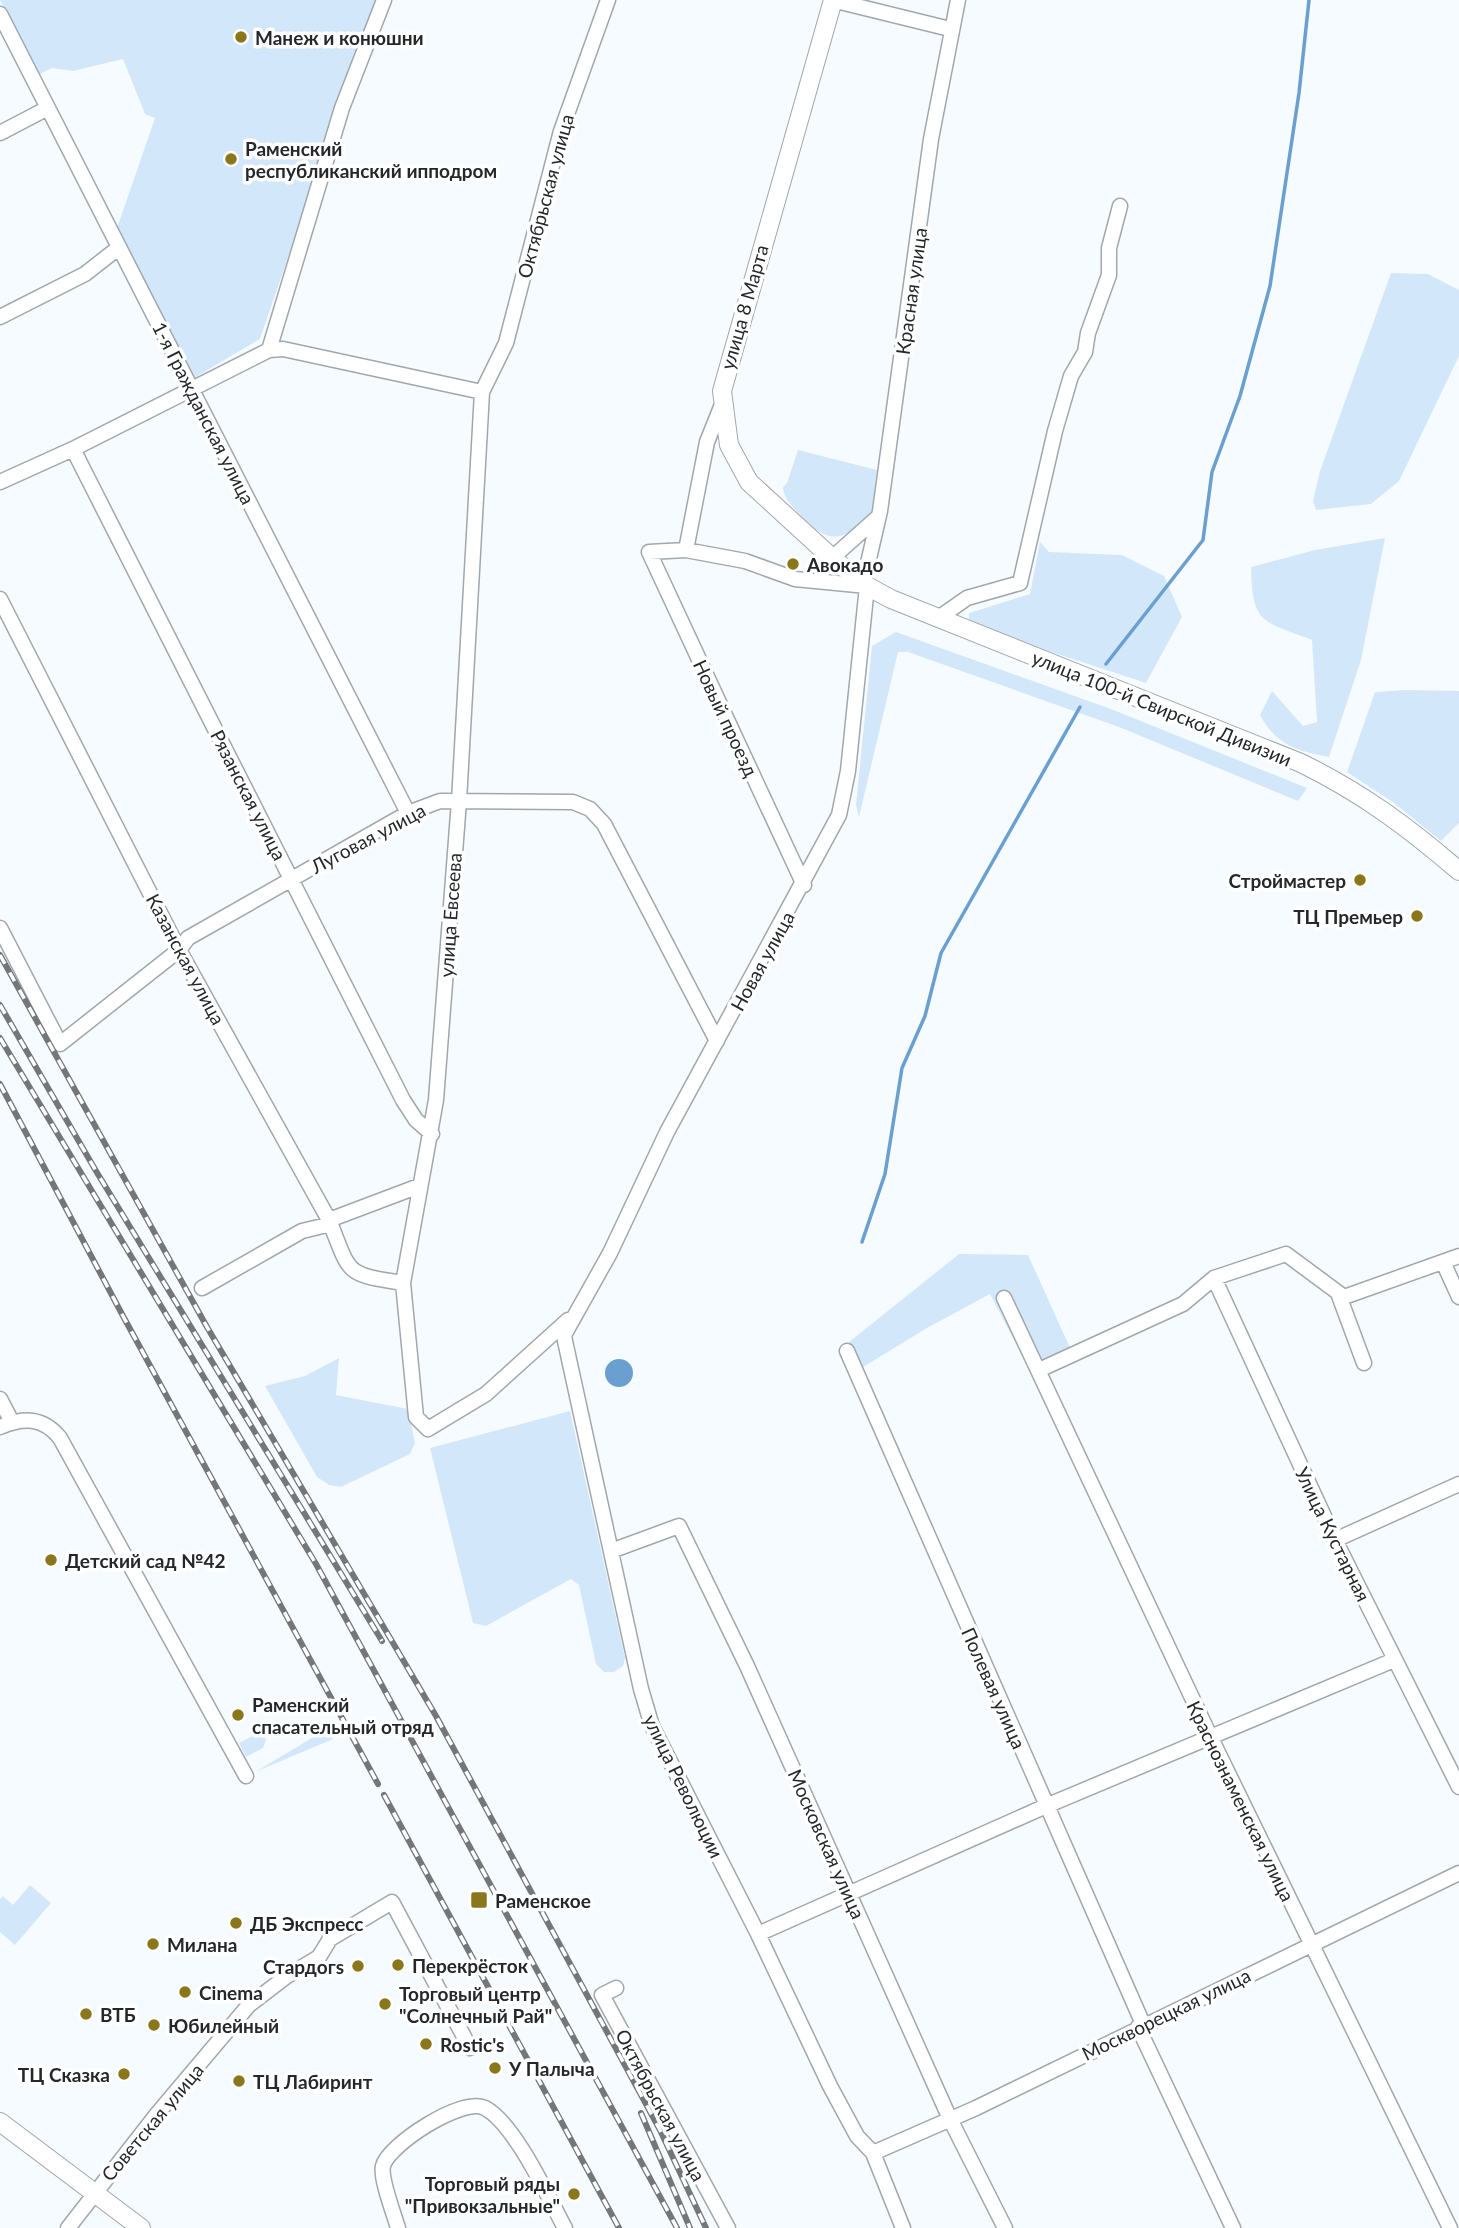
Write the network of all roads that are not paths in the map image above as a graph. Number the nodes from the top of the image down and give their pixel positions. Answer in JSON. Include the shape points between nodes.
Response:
{"nodes":[{"id":1,"x":384,"y":0,"type":"edge"},
{"id":2,"x":608,"y":0,"type":"edge"},
{"id":3,"x":833,"y":0,"type":"edge"},
{"id":4,"x":958,"y":0,"type":"edge"},
{"id":5,"x":0,"y":14,"type":"edge"},
{"id":6,"x":950,"y":29,"type":"junction"},
{"id":7,"x":48,"y":108,"type":"junction"},
{"id":8,"x":0,"y":133,"type":"edge"},
{"id":9,"x":1120,"y":206,"type":"dead end"},
{"id":10,"x":117,"y":249,"type":"junction"},
{"id":11,"x":0,"y":317,"type":"edge"},
{"id":12,"x":269,"y":350,"type":"junction"},
{"id":13,"x":192,"y":388,"type":"junction"},
{"id":14,"x":482,"y":392,"type":"junction"},
{"id":15,"x":722,"y":407,"type":"junction"},
{"id":16,"x":73,"y":449,"type":"junction"},
{"id":17,"x":0,"y":482,"type":"edge"},
{"id":18,"x":878,"y":517,"type":"junction"},
{"id":19,"x":686,"y":550,"type":"junction"},
{"id":20,"x":832,"y":558,"type":"junction"},
{"id":21,"x":858,"y":579,"type":"junction"},
{"id":22,"x":0,"y":599,"type":"edge"},
{"id":23,"x":937,"y":619,"type":"junction"},
{"id":24,"x":459,"y":800,"type":"junction"},
{"id":25,"x":408,"y":813,"type":"junction"},
{"id":26,"x":1459,"y":871,"type":"edge"},
{"id":27,"x":291,"y":879,"type":"junction"},
{"id":28,"x":804,"y":885,"type":"junction"},
{"id":29,"x":0,"y":928,"type":"edge"},
{"id":30,"x":180,"y":950,"type":"junction"},
{"id":31,"x":717,"y":1041,"type":"junction"},
{"id":32,"x":432,"y":1135,"type":"junction"},
{"id":33,"x":419,"y":1186,"type":"junction"},
{"id":34,"x":329,"y":1220,"type":"junction"},
{"id":35,"x":1459,"y":1256,"type":"edge"},
{"id":36,"x":1443,"y":1262,"type":"junction"},
{"id":37,"x":1214,"y":1278,"type":"junction"},
{"id":38,"x":403,"y":1283,"type":"junction"},
{"id":39,"x":202,"y":1288,"type":"dead end"},
{"id":40,"x":1338,"y":1293,"type":"junction"},
{"id":41,"x":1459,"y":1297,"type":"edge"},
{"id":42,"x":1004,"y":1298,"type":"dead end"},
{"id":43,"x":577,"y":1312,"type":"junction"},
{"id":44,"x":846,"y":1351,"type":"dead end"},
{"id":45,"x":1364,"y":1363,"type":"dead end"},
{"id":46,"x":1039,"y":1370,"type":"junction"},
{"id":47,"x":0,"y":1399,"type":"edge"},
{"id":48,"x":6,"y":1424,"type":"edge"},
{"id":49,"x":1459,"y":1484,"type":"edge"},
{"id":50,"x":1335,"y":1540,"type":"junction"},
{"id":51,"x":611,"y":1551,"type":"junction"},
{"id":52,"x":1394,"y":1660,"type":"junction"},
{"id":53,"x":1210,"y":1736,"type":"junction"},
{"id":54,"x":246,"y":1776,"type":"dead end"},
{"id":55,"x":1459,"y":1787,"type":"edge"},
{"id":56,"x":1046,"y":1806,"type":"junction"},
{"id":57,"x":1459,"y":1873,"type":"edge"},
{"id":58,"x":849,"y":1893,"type":"junction"},
{"id":59,"x":758,"y":1934,"type":"junction"},
{"id":60,"x":1310,"y":1945,"type":"junction"},
{"id":61,"x":616,"y":1987,"type":"dead end"},
{"id":62,"x":1141,"y":2026,"type":"junction"},
{"id":63,"x":470,"y":2048,"type":"dead end"},
{"id":64,"x":950,"y":2119,"type":"junction"},
{"id":65,"x":0,"y":2122,"type":"edge"},
{"id":66,"x":873,"y":2153,"type":"junction"},
{"id":67,"x":95,"y":2190,"type":"junction"},
{"id":68,"x":68,"y":2228,"type":"edge"},
{"id":69,"x":141,"y":2228,"type":"edge"},
{"id":70,"x":398,"y":2228,"type":"edge"},
{"id":71,"x":565,"y":2228,"type":"edge"},
{"id":72,"x":728,"y":2228,"type":"edge"},
{"id":73,"x":903,"y":2228,"type":"edge"},
{"id":74,"x":1005,"y":2228,"type":"edge"},
{"id":75,"x":1233,"y":2228,"type":"edge"},
{"id":76,"x":1450,"y":2228,"type":"edge"}],
"edges":[{"from":1,"to":12,"type":"street","via":[[342,108]]},
{"from":2,"to":14,"type":"street","name":"Октябрьская улица","via":[[561,131],[506,343]]},
{"from":3,"to":6,"type":"street"},
{"from":3,"to":15,"type":"main road","name":"улица 8 Марта","via":[[725,373]]},
{"from":4,"to":6,"type":"street","name":"Красная улица"},
{"from":5,"to":7,"type":"street","name":"1-я Гражданская улица"},
{"from":6,"to":18,"type":"street","name":"Красная улица"},
{"from":7,"to":8,"type":"street"},
{"from":7,"to":10,"type":"street","name":"1-я Гражданская улица"},
{"from":9,"to":23,"type":"street","via":[[1109,275],[1055,431],[1020,583],[967,598]]},
{"from":10,"to":11,"type":"street","via":[[85,274]]},
{"from":10,"to":13,"type":"street","name":"1-я Гражданская улица"},
{"from":12,"to":13,"type":"street"},
{"from":12,"to":14,"type":"street","via":[[308,354]]},
{"from":13,"to":16,"type":"street"},
{"from":13,"to":25,"type":"street","name":"1-я Гражданская улица"},
{"from":14,"to":24,"type":"street","name":"улица Евсеева"},
{"from":15,"to":19,"type":"street","via":[[707,442]]},
{"from":15,"to":20,"type":"main road","name":"улица 8 Марта","via":[[729,445],[749,482]]},
{"from":16,"to":17,"type":"street"},
{"from":16,"to":27,"type":"street","name":"Рязанская улица"},
{"from":18,"to":20,"type":"street"},
{"from":18,"to":21,"type":"street","name":"Красная улица","via":[[868,563]]},
{"from":19,"to":21,"type":"street","via":[[745,561],[795,579]]},
{"from":19,"to":28,"type":"street","name":"Новый проезд","via":[[649,552]]},
{"from":20,"to":21,"type":"main road","name":"улица 8 Марта"},
{"from":21,"to":23,"type":"main road","name":"улица 100-й Свирской Дивизии"},
{"from":21,"to":28,"type":"street","name":"Новая улица","via":[[843,803]]},
{"from":22,"to":30,"type":"street","name":"Казанская улица"},
{"from":23,"to":26,"type":"main road","name":"улица 100-й Свирской Дивизии","via":[[1151,701],[1334,779],[1389,813]]},
{"from":24,"to":25,"type":"street","name":"Луговая улица","via":[[428,804]]},
{"from":24,"to":31,"type":"street","name":"Луговая улица","via":[[570,802],[596,814]]},
{"from":24,"to":32,"type":"street","name":"улица Евсеева"},
{"from":25,"to":27,"type":"street","name":"Луговая улица"},
{"from":27,"to":30,"type":"street","name":"Луговая улица","via":[[188,938]]},
{"from":27,"to":32,"type":"street","name":"Рязанская улица","via":[[403,1100]]},
{"from":28,"to":31,"type":"street","name":"Новая улица"},
{"from":29,"to":30,"type":"street","name":"Луговая улица","via":[[60,1044]]},
{"from":30,"to":34,"type":"street","name":"Казанская улица"},
{"from":31,"to":43,"type":"street","name":"Новая улица"},
{"from":32,"to":33,"type":"street","name":"улица Евсеева"},
{"from":33,"to":34,"type":"street"},
{"from":33,"to":38,"type":"street","name":"улица Евсеева"},
{"from":34,"to":38,"type":"street","name":"Казанская улица","via":[[355,1273]]},
{"from":34,"to":39,"type":"street"},
{"from":35,"to":36,"type":"street"},
{"from":36,"to":40,"type":"street","via":[[1343,1297]]},
{"from":36,"to":41,"type":"street"},
{"from":37,"to":40,"type":"street","via":[[1286,1254]]},
{"from":37,"to":46,"type":"street","via":[[1182,1304]]},
{"from":37,"to":50,"type":"street","name":"Улица Кустарная"},
{"from":38,"to":43,"type":"street","name":"улица Евсеева","via":[[416,1417],[428,1429],[486,1394]]},
{"from":40,"to":45,"type":"street"},
{"from":42,"to":46,"type":"street","name":"Краснознаменская улица"},
{"from":43,"to":51,"type":"street","name":"улица Революции","via":[[564,1335]]},
{"from":44,"to":56,"type":"street","name":"Полевая улица"},
{"from":46,"to":53,"type":"street","name":"Краснознаменская улица"},
{"from":47,"to":48,"type":"street"},
{"from":48,"to":54,"type":"street","via":[[28,1419],[48,1426],[62,1442]]},
{"from":49,"to":50,"type":"street"},
{"from":50,"to":52,"type":"street","name":"Улица Кустарная"},
{"from":51,"to":58,"type":"street","name":"Московская улица","via":[[679,1526]]},
{"from":51,"to":59,"type":"street","name":"улица Революции","via":[[652,1726]]},
{"from":52,"to":53,"type":"street","via":[[1217,1737]]},
{"from":52,"to":55,"type":"street","name":"Улица Кустарная"},
{"from":53,"to":56,"type":"street"},
{"from":53,"to":60,"type":"street","name":"Краснознаменская улица"},
{"from":56,"to":58,"type":"street"},
{"from":56,"to":62,"type":"street","name":"Полевая улица"},
{"from":57,"to":60,"type":"street","name":"Москворецкая улица"},
{"from":58,"to":59,"type":"street"},
{"from":58,"to":64,"type":"street","name":"Московская улица"},
{"from":59,"to":66,"type":"street","name":"улица Революции","via":[[830,2086],[857,2136]]},
{"from":60,"to":62,"type":"street","name":"Москворецкая улица"},
{"from":60,"to":76,"type":"street","name":"Краснознаменская улица"},
{"from":61,"to":72,"type":"street","name":"Октябрьская улица","via":[[603,1995]]},
{"from":62,"to":64,"type":"street","name":"Москворецкая улица"},
{"from":62,"to":75,"type":"street","name":"Полевая улица"},
{"from":63,"to":67,"type":"street","name":"Советская улица","via":[[392,1902],[332,1937],[319,1957],[249,2006]]},
{"from":64,"to":66,"type":"street","name":"Москворецкая улица"},
{"from":64,"to":74,"type":"street","name":"Московская улица"},
{"from":65,"to":67,"type":"main road"},
{"from":66,"to":73,"type":"street","name":"улица Революции"},
{"from":67,"to":68,"type":"street","name":"Советская улица"},
{"from":67,"to":69,"type":"main road"},
{"from":70,"to":71,"type":"street","via":[[382,2169],[386,2158],[433,2121],[460,2108],[484,2107],[521,2149]]}]}
